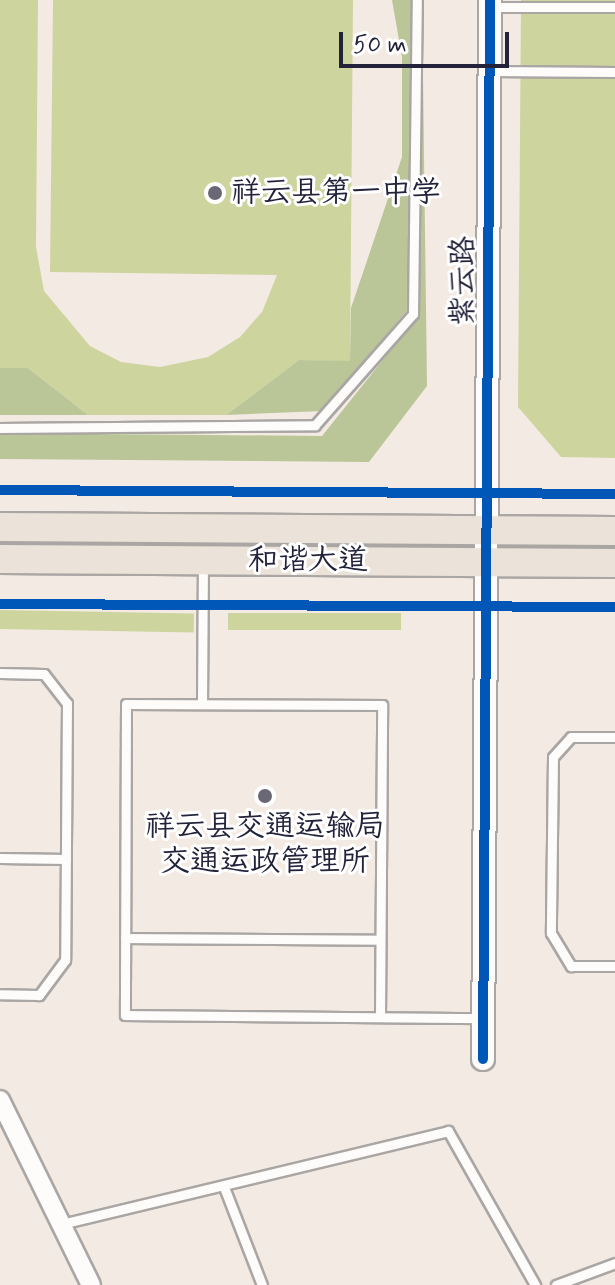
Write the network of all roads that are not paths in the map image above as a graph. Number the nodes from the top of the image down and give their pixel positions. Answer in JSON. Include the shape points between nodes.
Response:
{"nodes":[{"id":1,"x":417,"y":0,"type":"edge"},
{"id":2,"x":490,"y":4,"type":"edge"},
{"id":3,"x":615,"y":7,"type":"edge"},
{"id":4,"x":489,"y":71,"type":"junction"},
{"id":5,"x":615,"y":72,"type":"edge"},
{"id":6,"x":0,"y":428,"type":"edge"},
{"id":7,"x":0,"y":527,"type":"edge"},
{"id":8,"x":486,"y":531,"type":"junction"},
{"id":9,"x":615,"y":531,"type":"edge"},
{"id":10,"x":0,"y":559,"type":"edge"},
{"id":11,"x":203,"y":560,"type":"junction"},
{"id":12,"x":486,"y":562,"type":"junction"},
{"id":13,"x":615,"y":563,"type":"edge"},
{"id":14,"x":0,"y":673,"type":"edge"},
{"id":15,"x":202,"y":704,"type":"junction"},
{"id":16,"x":615,"y":737,"type":"edge"},
{"id":17,"x":0,"y":858,"type":"edge"},
{"id":18,"x":66,"y":859,"type":"junction"},
{"id":19,"x":125,"y":938,"type":"junction"},
{"id":20,"x":380,"y":940,"type":"junction"},
{"id":21,"x":615,"y":966,"type":"edge"},
{"id":22,"x":0,"y":994,"type":"edge"},
{"id":23,"x":380,"y":1017,"type":"junction"},
{"id":24,"x":483,"y":1018,"type":"junction"},
{"id":25,"x":483,"y":1059,"type":"dead end"},
{"id":26,"x":0,"y":1100,"type":"edge"},
{"id":27,"x":224,"y":1187,"type":"junction"},
{"id":28,"x":61,"y":1224,"type":"junction"},
{"id":29,"x":615,"y":1263,"type":"edge"},
{"id":30,"x":91,"y":1285,"type":"edge"},
{"id":31,"x":262,"y":1285,"type":"edge"},
{"id":32,"x":535,"y":1285,"type":"edge"},
{"id":33,"x":556,"y":1285,"type":"edge"}],
"edges":[{"from":1,"to":6,"type":"lane","via":[[413,314],[315,425]]},
{"from":2,"to":3,"type":"lane"},
{"from":2,"to":4,"type":"street","name":"紫云路"},
{"from":4,"to":5,"type":"lane"},
{"from":4,"to":8,"type":"street","name":"紫云路"},
{"from":7,"to":8,"type":"main road","name":"和谐大道"},
{"from":8,"to":9,"type":"main road","name":"和谐大道"},
{"from":8,"to":12,"type":"street","name":"紫云路"},
{"from":10,"to":11,"type":"main road","name":"和谐大道"},
{"from":11,"to":12,"type":"main road","name":"和谐大道"},
{"from":11,"to":15,"type":"lane"},
{"from":12,"to":13,"type":"main road","name":"和谐大道"},
{"from":12,"to":24,"type":"street","name":"紫云路"},
{"from":14,"to":18,"type":"lane","via":[[44,674],[67,703]]},
{"from":15,"to":19,"type":"lane","via":[[126,704]]},
{"from":15,"to":20,"type":"lane","via":[[382,705]]},
{"from":16,"to":21,"type":"lane","via":[[571,737],[553,757],[551,933],[571,966]]},
{"from":17,"to":18,"type":"lane"},
{"from":18,"to":22,"type":"lane","via":[[58,975],[39,995]]},
{"from":19,"to":20,"type":"lane"},
{"from":19,"to":23,"type":"lane","via":[[125,1015]]},
{"from":20,"to":23,"type":"lane"},
{"from":23,"to":24,"type":"lane"},
{"from":24,"to":25,"type":"street","name":"紫云路"},
{"from":26,"to":28,"type":"street"},
{"from":27,"to":28,"type":"lane"},
{"from":27,"to":31,"type":"lane"},
{"from":27,"to":32,"type":"lane","via":[[448,1131]]},
{"from":28,"to":30,"type":"street"},
{"from":29,"to":33,"type":"lane"}]}
